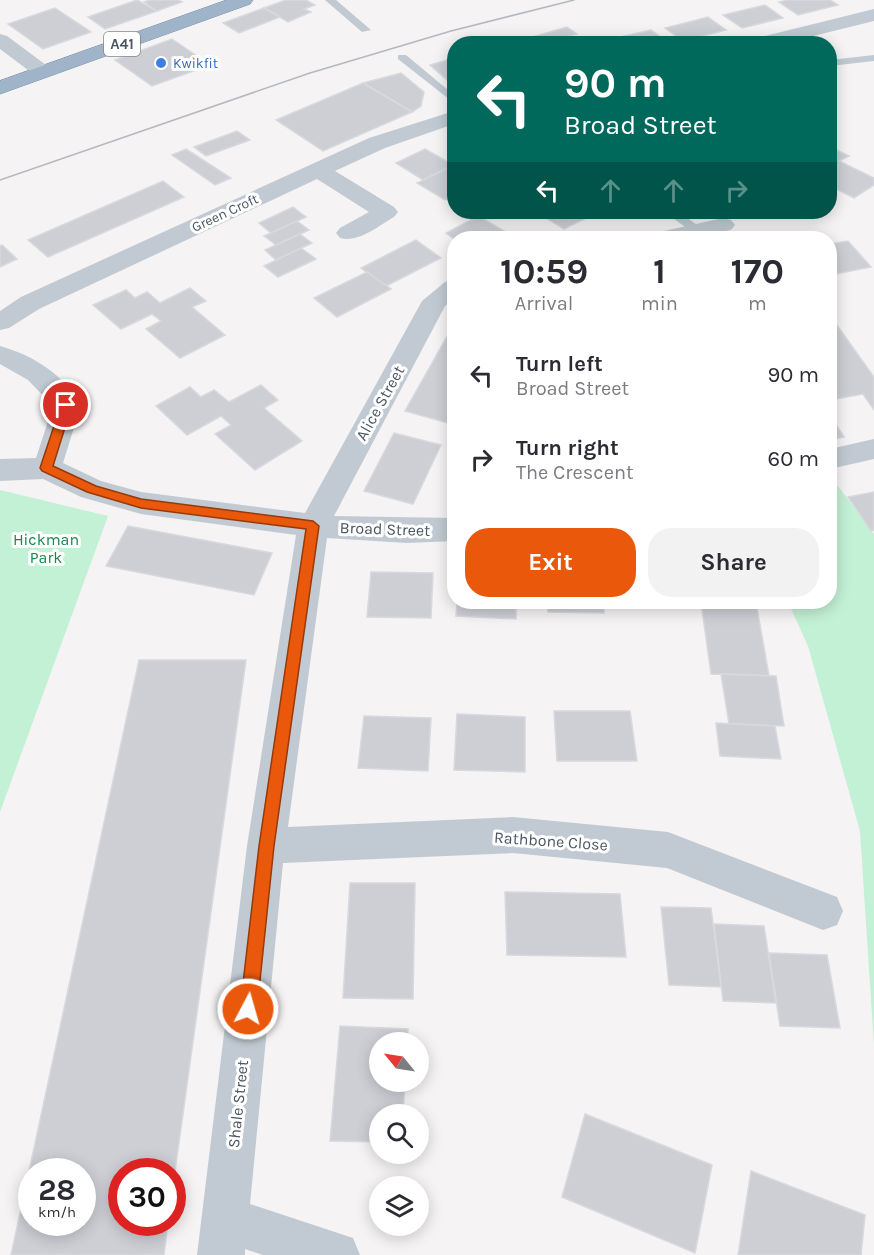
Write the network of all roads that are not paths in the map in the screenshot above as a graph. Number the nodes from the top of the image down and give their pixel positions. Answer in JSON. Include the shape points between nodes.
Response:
{"nodes":[{"id":1,"x":244,"y":0,"type":"edge"},
{"id":2,"x":330,"y":0,"type":"edge"},
{"id":3,"x":874,"y":15,"type":"edge"},
{"id":4,"x":366,"y":30,"type":"dead end"},
{"id":5,"x":789,"y":36,"type":"edge"},
{"id":6,"x":0,"y":40,"type":"edge"},
{"id":7,"x":402,"y":57,"type":"dead end"},
{"id":8,"x":874,"y":58,"type":"edge"},
{"id":9,"x":837,"y":62,"type":"edge"},
{"id":10,"x":43,"y":72,"type":"junction"},
{"id":11,"x":0,"y":87,"type":"edge"},
{"id":12,"x":447,"y":94,"type":"edge"},
{"id":13,"x":447,"y":119,"type":"edge"},
{"id":14,"x":318,"y":170,"type":"junction"},
{"id":15,"x":682,"y":219,"type":"edge"},
{"id":16,"x":723,"y":225,"type":"dead end"},
{"id":17,"x":698,"y":230,"type":"junction"},
{"id":18,"x":694,"y":231,"type":"edge"},
{"id":19,"x":348,"y":232,"type":"dead end"},
{"id":20,"x":447,"y":292,"type":"edge"},
{"id":21,"x":0,"y":322,"type":"edge"},
{"id":22,"x":0,"y":355,"type":"edge"},
{"id":23,"x":874,"y":449,"type":"edge"},
{"id":24,"x":837,"y":457,"type":"edge"},
{"id":25,"x":46,"y":468,"type":"junction"},
{"id":26,"x":0,"y":470,"type":"edge"},
{"id":27,"x":313,"y":526,"type":"junction"},
{"id":28,"x":447,"y":530,"type":"edge"},
{"id":29,"x":267,"y":846,"type":"junction"},
{"id":30,"x":824,"y":911,"type":"dead end"},
{"id":31,"x":223,"y":1237,"type":"edge"},
{"id":32,"x":336,"y":1255,"type":"edge"}],
"edges":[{"from":1,"to":10,"type":"highway","number":"A41"},
{"from":2,"to":4,"type":"lane"},
{"from":3,"to":5,"type":"street"},
{"from":6,"to":10,"type":"street"},
{"from":7,"to":12,"type":"lane"},
{"from":8,"to":9,"type":"lane"},
{"from":10,"to":11,"type":"highway","number":"A41"},
{"from":13,"to":14,"type":"street","name":"Green Croft","via":[[377,143]]},
{"from":14,"to":19,"type":"street","via":[[386,212]]},
{"from":14,"to":21,"type":"street","name":"Green Croft","via":[[30,303]]},
{"from":15,"to":17,"type":"lane"},
{"from":16,"to":17,"type":"street"},
{"from":17,"to":18,"type":"street"},
{"from":20,"to":27,"type":"street","name":"Alice Street","via":[[435,301]]},
{"from":22,"to":25,"type":"street","via":[[15,358],[48,380],[66,405]]},
{"from":23,"to":24,"type":"street"},
{"from":25,"to":26,"type":"street","name":"Broad Street"},
{"from":25,"to":27,"type":"street","name":"Broad Street","via":[[92,489],[141,503]]},
{"from":27,"to":28,"type":"street","name":"Broad Street"},
{"from":27,"to":29,"type":"street","name":"Shale Street"},
{"from":29,"to":30,"type":"street","name":"Rathbone Close","via":[[513,836],[668,850]]},
{"from":29,"to":31,"type":"street","name":"Shale Street"},
{"from":31,"to":32,"type":"street"}]}
